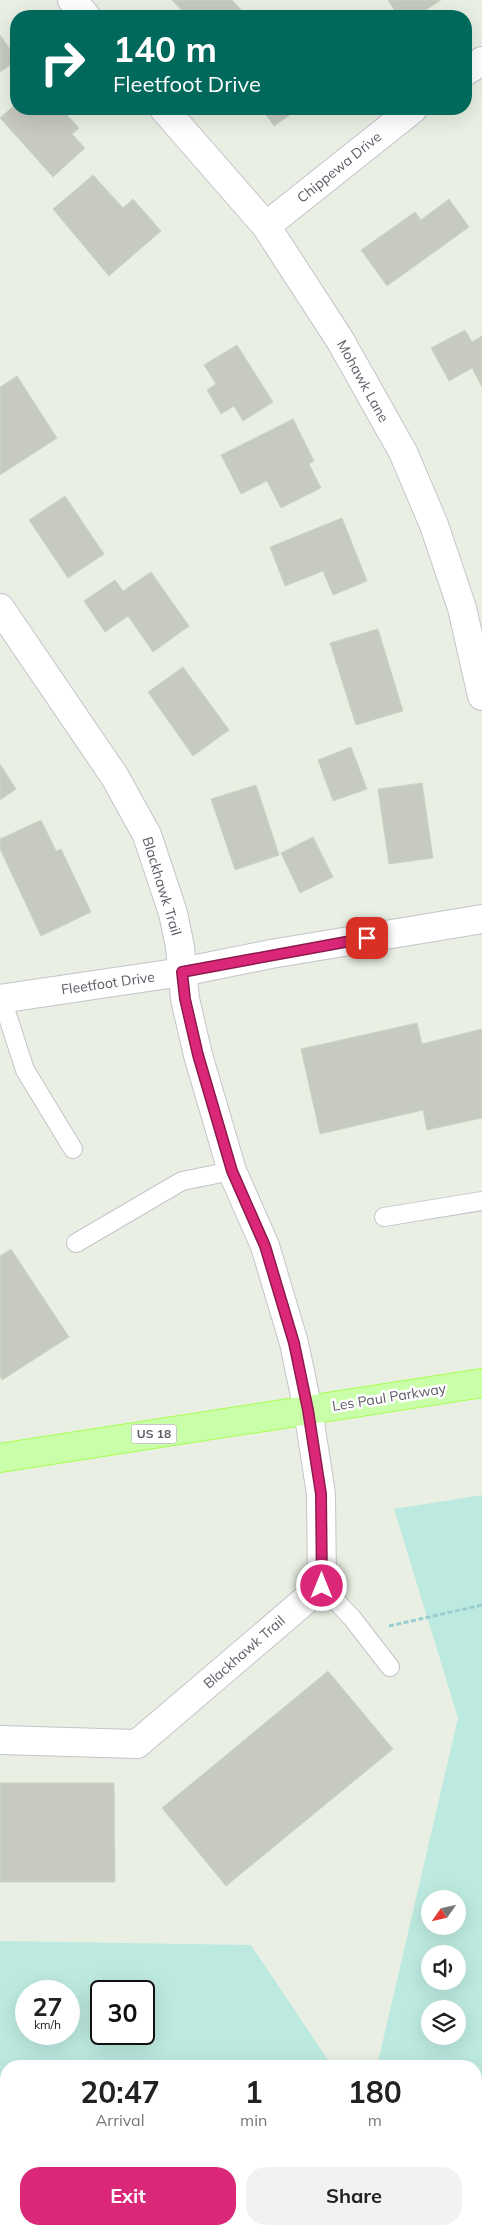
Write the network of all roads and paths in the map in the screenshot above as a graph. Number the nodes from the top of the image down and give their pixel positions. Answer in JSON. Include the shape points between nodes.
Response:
{"nodes":[{"id":1,"x":72,"y":0,"type":"edge"},
{"id":2,"x":81,"y":10,"type":"edge"},
{"id":3,"x":169,"y":115,"type":"edge"},
{"id":4,"x":405,"y":115,"type":"edge"},
{"id":5,"x":266,"y":226,"type":"junction"},
{"id":6,"x":0,"y":608,"type":"edge"},
{"id":7,"x":482,"y":696,"type":"edge"},
{"id":8,"x":482,"y":918,"type":"edge"},
{"id":9,"x":182,"y":972,"type":"junction"},
{"id":10,"x":1,"y":999,"type":"edge"},
{"id":11,"x":73,"y":1149,"type":"dead end"},
{"id":12,"x":232,"y":1171,"type":"junction"},
{"id":13,"x":482,"y":1201,"type":"edge"},
{"id":14,"x":384,"y":1217,"type":"dead end"},
{"id":15,"x":76,"y":1243,"type":"dead end"},
{"id":16,"x":482,"y":1383,"type":"edge"},
{"id":17,"x":308,"y":1410,"type":"junction"},
{"id":18,"x":0,"y":1458,"type":"edge"},
{"id":19,"x":322,"y":1586,"type":"junction"},
{"id":20,"x":482,"y":1605,"type":"edge"},
{"id":21,"x":365,"y":1636,"type":"junction"},
{"id":22,"x":390,"y":1667,"type":"dead end"},
{"id":23,"x":0,"y":1740,"type":"edge"}],
"edges":[{"from":1,"to":2,"type":"street"},
{"from":3,"to":5,"type":"street","name":"Mohawk Lane"},
{"from":4,"to":5,"type":"street","name":"Chippewa Drive"},
{"from":5,"to":7,"type":"street","name":"Mohawk Lane","via":[[340,340],[403,452],[434,525],[458,599]]},
{"from":6,"to":9,"type":"street","name":"Blackhawk Trail","via":[[115,777],[147,835],[173,913]]},
{"from":8,"to":9,"type":"street","name":"Fleetfoot Drive"},
{"from":9,"to":10,"type":"street","name":"Fleetfoot Drive"},
{"from":9,"to":12,"type":"street","name":"Blackhawk Trail","via":[[198,1055]]},
{"from":10,"to":11,"type":"lane","via":[[25,1070]]},
{"from":12,"to":15,"type":"lane","via":[[182,1181]]},
{"from":12,"to":17,"type":"street","name":"Blackhawk Trail","via":[[265,1246],[294,1343]]},
{"from":13,"to":14,"type":"lane"},
{"from":16,"to":17,"type":"main road","name":"Les Paul Parkway","number":"US 18"},
{"from":17,"to":18,"type":"main road","name":"Les Paul Parkway","number":"US 18"},
{"from":17,"to":19,"type":"street","name":"Blackhawk Trail","via":[[321,1494]]},
{"from":19,"to":21,"type":"lane"},
{"from":19,"to":23,"type":"street","name":"Blackhawk Trail","via":[[137,1744]]},
{"from":20,"to":21,"type":"path","via":[[395,1623]]},
{"from":21,"to":22,"type":"lane"}]}
